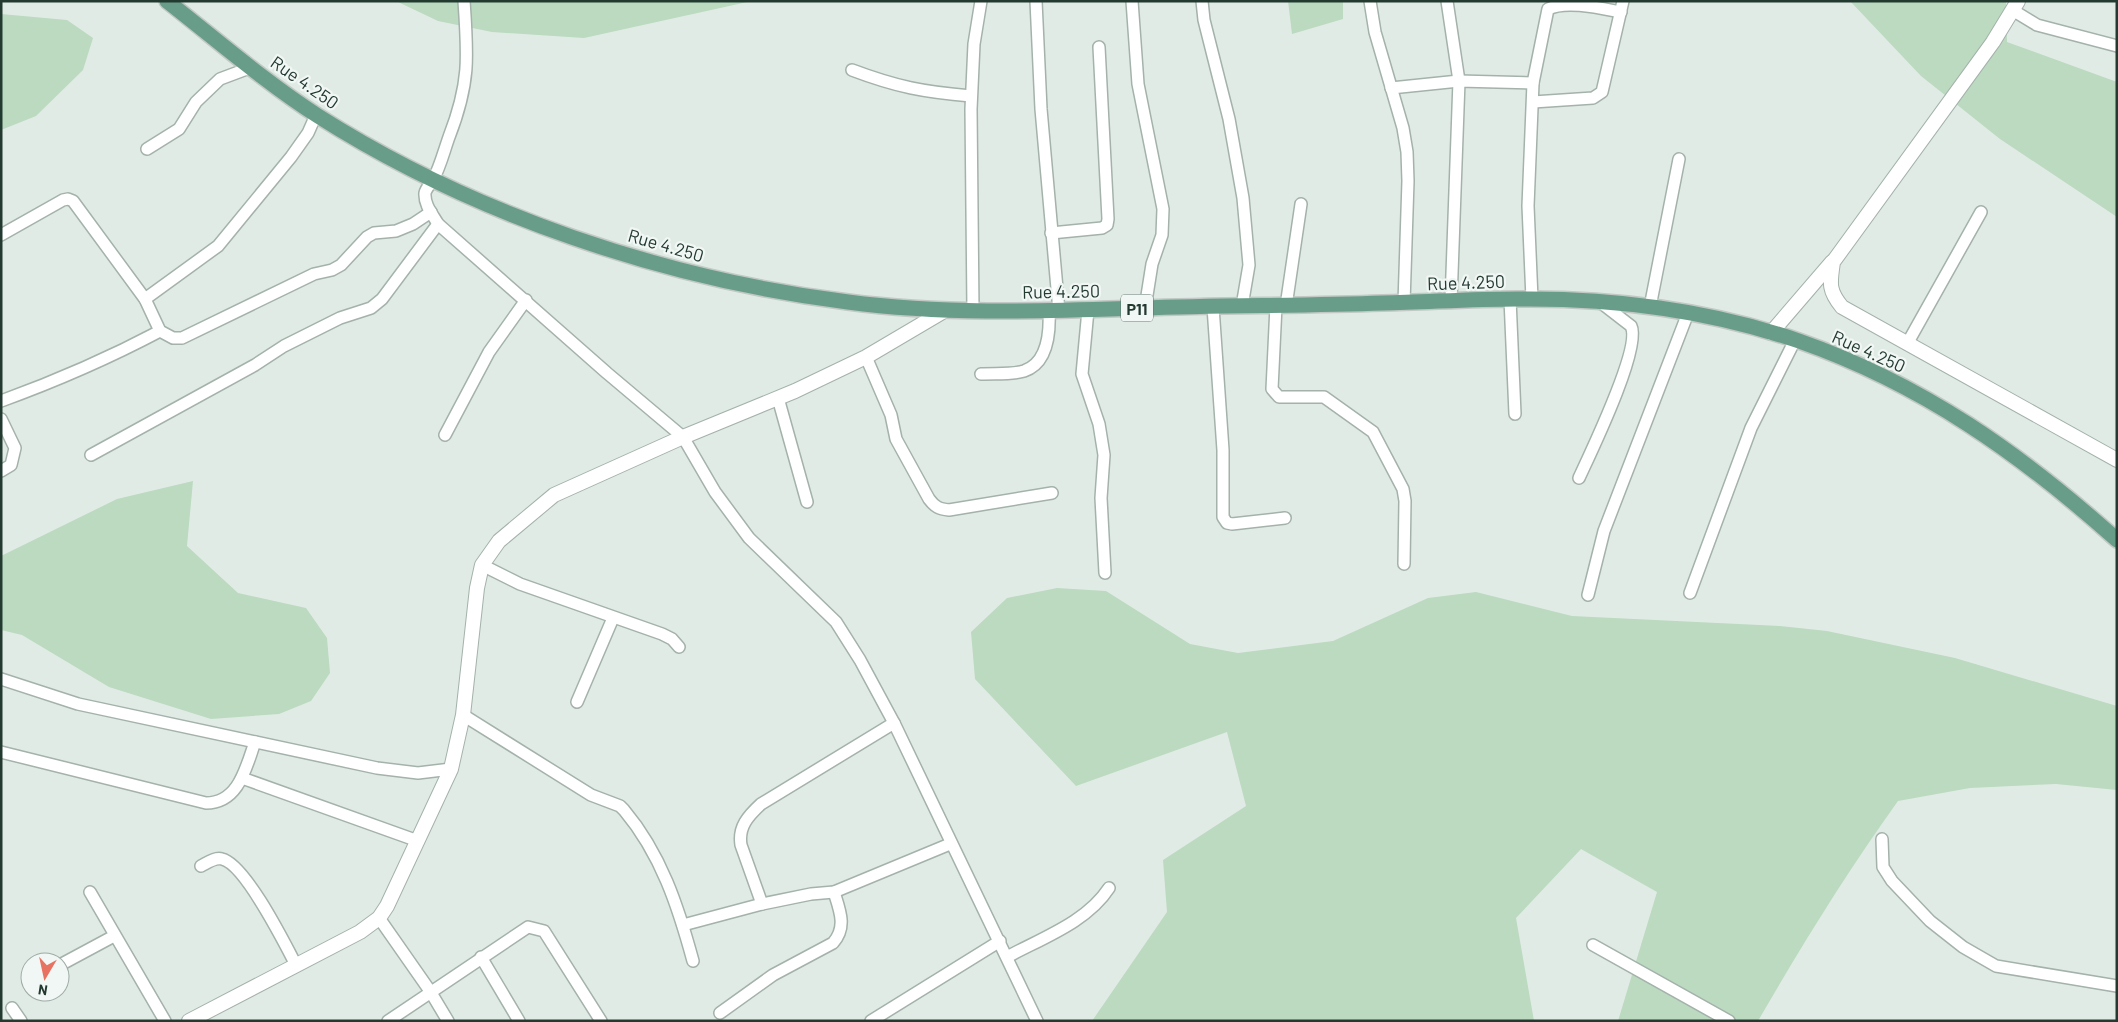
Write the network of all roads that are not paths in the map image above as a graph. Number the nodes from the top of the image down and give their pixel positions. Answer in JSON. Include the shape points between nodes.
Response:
{"nodes":[{"id":1,"x":168,"y":1,"type":"edge"},
{"id":2,"x":464,"y":1,"type":"edge"},
{"id":3,"x":981,"y":1,"type":"edge"},
{"id":4,"x":1036,"y":1,"type":"edge"},
{"id":5,"x":1132,"y":1,"type":"edge"},
{"id":6,"x":1202,"y":1,"type":"edge"},
{"id":7,"x":1370,"y":1,"type":"edge"},
{"id":8,"x":1446,"y":1,"type":"edge"},
{"id":9,"x":1622,"y":6,"type":"edge"},
{"id":10,"x":2016,"y":6,"type":"edge"},
{"id":11,"x":2117,"y":46,"type":"edge"},
{"id":12,"x":1099,"y":47,"type":"dead end"},
{"id":13,"x":252,"y":67,"type":"junction"},
{"id":14,"x":852,"y":70,"type":"dead end"},
{"id":15,"x":1459,"y":81,"type":"junction"},
{"id":16,"x":1533,"y":84,"type":"junction"},
{"id":17,"x":1391,"y":88,"type":"junction"},
{"id":18,"x":971,"y":96,"type":"junction"},
{"id":19,"x":1534,"y":102,"type":"junction"},
{"id":20,"x":316,"y":115,"type":"junction"},
{"id":21,"x":147,"y":149,"type":"dead end"},
{"id":22,"x":1679,"y":159,"type":"dead end"},
{"id":23,"x":433,"y":180,"type":"junction"},
{"id":24,"x":1300,"y":204,"type":"dead end"},
{"id":25,"x":431,"y":212,"type":"junction"},
{"id":26,"x":1981,"y":212,"type":"dead end"},
{"id":27,"x":438,"y":224,"type":"junction"},
{"id":28,"x":1052,"y":233,"type":"junction"},
{"id":29,"x":1,"y":235,"type":"edge"},
{"id":30,"x":1833,"y":262,"type":"junction"},
{"id":31,"x":1532,"y":298,"type":"junction"},
{"id":32,"x":145,"y":299,"type":"junction"},
{"id":33,"x":1510,"y":299,"type":"junction"},
{"id":34,"x":526,"y":300,"type":"junction"},
{"id":35,"x":1451,"y":301,"type":"junction"},
{"id":36,"x":1600,"y":302,"type":"junction"},
{"id":37,"x":1404,"y":303,"type":"junction"},
{"id":38,"x":1242,"y":306,"type":"junction"},
{"id":39,"x":1281,"y":306,"type":"junction"},
{"id":40,"x":1213,"y":307,"type":"junction"},
{"id":41,"x":1650,"y":307,"type":"junction"},
{"id":42,"x":1145,"y":308,"type":"junction"},
{"id":43,"x":1088,"y":310,"type":"junction"},
{"id":44,"x":944,"y":311,"type":"junction"},
{"id":45,"x":973,"y":311,"type":"junction"},
{"id":46,"x":1054,"y":311,"type":"junction"},
{"id":47,"x":1688,"y":313,"type":"junction"},
{"id":48,"x":160,"y":331,"type":"junction"},
{"id":49,"x":1771,"y":333,"type":"junction"},
{"id":50,"x":1795,"y":340,"type":"junction"},
{"id":51,"x":1907,"y":344,"type":"junction"},
{"id":52,"x":866,"y":357,"type":"junction"},
{"id":53,"x":981,"y":374,"type":"dead end"},
{"id":54,"x":778,"y":398,"type":"junction"},
{"id":55,"x":1,"y":402,"type":"edge"},
{"id":56,"x":1515,"y":414,"type":"dead end"},
{"id":57,"x":1,"y":420,"type":"edge"},
{"id":58,"x":445,"y":435,"type":"dead end"},
{"id":59,"x":683,"y":436,"type":"junction"},
{"id":60,"x":91,"y":455,"type":"dead end"},
{"id":61,"x":2117,"y":460,"type":"edge"},
{"id":62,"x":1,"y":471,"type":"edge"},
{"id":63,"x":1579,"y":478,"type":"dead end"},
{"id":64,"x":1052,"y":493,"type":"dead end"},
{"id":65,"x":807,"y":502,"type":"dead end"},
{"id":66,"x":1285,"y":518,"type":"dead end"},
{"id":67,"x":2117,"y":540,"type":"edge"},
{"id":68,"x":1404,"y":564,"type":"dead end"},
{"id":69,"x":482,"y":565,"type":"junction"},
{"id":70,"x":1105,"y":572,"type":"dead end"},
{"id":71,"x":1690,"y":593,"type":"dead end"},
{"id":72,"x":1588,"y":595,"type":"dead end"},
{"id":73,"x":613,"y":618,"type":"junction"},
{"id":74,"x":679,"y":647,"type":"dead end"},
{"id":75,"x":1,"y":679,"type":"edge"},
{"id":76,"x":577,"y":702,"type":"dead end"},
{"id":77,"x":463,"y":715,"type":"junction"},
{"id":78,"x":894,"y":723,"type":"junction"},
{"id":79,"x":255,"y":742,"type":"junction"},
{"id":80,"x":1,"y":752,"type":"edge"},
{"id":81,"x":451,"y":769,"type":"junction"},
{"id":82,"x":242,"y":778,"type":"junction"},
{"id":83,"x":1882,"y":839,"type":"dead end"},
{"id":84,"x":418,"y":841,"type":"junction"},
{"id":85,"x":950,"y":844,"type":"junction"},
{"id":86,"x":201,"y":866,"type":"dead end"},
{"id":87,"x":1110,"y":888,"type":"dead end"},
{"id":88,"x":90,"y":892,"type":"dead end"},
{"id":89,"x":834,"y":892,"type":"junction"},
{"id":90,"x":762,"y":904,"type":"junction"},
{"id":91,"x":379,"y":918,"type":"junction"},
{"id":92,"x":683,"y":925,"type":"junction"},
{"id":93,"x":114,"y":936,"type":"junction"},
{"id":94,"x":1000,"y":941,"type":"junction"},
{"id":95,"x":1593,"y":945,"type":"dead end"},
{"id":96,"x":481,"y":957,"type":"junction"},
{"id":97,"x":1007,"y":957,"type":"junction"},
{"id":98,"x":70,"y":960,"type":"edge"},
{"id":99,"x":693,"y":961,"type":"dead end"},
{"id":100,"x":296,"y":965,"type":"junction"},
{"id":101,"x":2117,"y":986,"type":"edge"},
{"id":102,"x":430,"y":991,"type":"junction"},
{"id":103,"x":12,"y":1008,"type":"dead end"},
{"id":104,"x":720,"y":1013,"type":"dead end"},
{"id":105,"x":21,"y":1021,"type":"edge"},
{"id":106,"x":165,"y":1021,"type":"edge"},
{"id":107,"x":189,"y":1021,"type":"edge"},
{"id":108,"x":388,"y":1021,"type":"edge"},
{"id":109,"x":448,"y":1021,"type":"edge"},
{"id":110,"x":519,"y":1021,"type":"edge"},
{"id":111,"x":601,"y":1021,"type":"edge"},
{"id":112,"x":871,"y":1021,"type":"edge"},
{"id":113,"x":1036,"y":1021,"type":"edge"},
{"id":114,"x":1729,"y":1021,"type":"edge"}],
"edges":[{"from":1,"to":13,"type":"main road","name":"Rue 4.250","number":"P11"},
{"from":2,"to":23,"type":"street","via":[[468,57],[466,85]]},
{"from":3,"to":18,"type":"street"},
{"from":4,"to":28,"type":"street","via":[[1041,110]]},
{"from":5,"to":42,"type":"street","via":[[1138,84],[1163,210],[1162,235],[1152,264]]},
{"from":6,"to":38,"type":"street","via":[[1243,198],[1250,265]]},
{"from":7,"to":17,"type":"street","via":[[1374,32]]},
{"from":8,"to":15,"type":"street"},
{"from":9,"to":16,"type":"street","via":[[1565,3],[1548,9]]},
{"from":9,"to":19,"type":"street","via":[[1602,92],[1598,97]]},
{"from":10,"to":11,"type":"street","via":[[2036,24]]},
{"from":10,"to":30,"type":"street"},
{"from":12,"to":28,"type":"street","via":[[1109,212],[1107,225]]},
{"from":13,"to":20,"type":"main road","name":"Rue 4.250","number":"P11"},
{"from":13,"to":21,"type":"street","via":[[220,79],[196,102],[179,129]]},
{"from":14,"to":18,"type":"street","via":[[916,91]]},
{"from":15,"to":16,"type":"street"},
{"from":15,"to":17,"type":"street"},
{"from":15,"to":35,"type":"street"},
{"from":16,"to":19,"type":"street"},
{"from":17,"to":37,"type":"street","via":[[1407,152]]},
{"from":18,"to":45,"type":"street"},
{"from":19,"to":31,"type":"street","via":[[1528,206]]},
{"from":20,"to":23,"type":"main road","name":"Rue 4.250","number":"P11"},
{"from":20,"to":32,"type":"street","via":[[291,157],[218,246]]},
{"from":22,"to":41,"type":"street"},
{"from":23,"to":25,"type":"street","via":[[425,191],[425,201]]},
{"from":23,"to":44,"type":"main road","name":"Rue 4.250","number":"P11","via":[[562,235],[705,276],[849,302]]},
{"from":24,"to":39,"type":"street"},
{"from":25,"to":27,"type":"street"},
{"from":25,"to":48,"type":"street","via":[[396,231],[367,237],[341,265],[332,270],[314,274],[182,338],[172,338]]},
{"from":26,"to":51,"type":"street"},
{"from":27,"to":34,"type":"street"},
{"from":27,"to":60,"type":"street","via":[[382,299],[371,308],[340,318],[284,346]]},
{"from":28,"to":46,"type":"street"},
{"from":29,"to":32,"type":"street","via":[[68,199],[73,201]]},
{"from":30,"to":49,"type":"street"},
{"from":30,"to":51,"type":"street","via":[[1832,296],[1842,308]]},
{"from":31,"to":33,"type":"main road","name":"Rue 4.250","number":"P11"},
{"from":31,"to":36,"type":"main road","name":"Rue 4.250","number":"P11"},
{"from":32,"to":48,"type":"street"},
{"from":33,"to":35,"type":"main road","name":"Rue 4.250","number":"P11"},
{"from":33,"to":56,"type":"street"},
{"from":34,"to":58,"type":"street","via":[[490,352]]},
{"from":34,"to":59,"type":"street"},
{"from":35,"to":37,"type":"main road","name":"Rue 4.250","number":"P11"},
{"from":36,"to":41,"type":"main road","name":"Rue 4.250","number":"P11"},
{"from":36,"to":63,"type":"street","via":[[1631,326],[1633,340],[1608,416]]},
{"from":37,"to":39,"type":"main road","name":"Rue 4.250","number":"P11"},
{"from":38,"to":39,"type":"main road","name":"Rue 4.250","number":"P11"},
{"from":38,"to":40,"type":"main road","name":"Rue 4.250","number":"P11"},
{"from":39,"to":68,"type":"street","via":[[1274,394],[1278,397],[1324,397],[1373,432],[1404,489]]},
{"from":40,"to":42,"type":"main road","name":"Rue 4.250","number":"P11"},
{"from":40,"to":66,"type":"street","via":[[1223,450],[1223,517],[1232,524]]},
{"from":41,"to":47,"type":"main road","name":"Rue 4.250","number":"P11"},
{"from":42,"to":43,"type":"main road","name":"Rue 4.250","number":"P11"},
{"from":43,"to":46,"type":"main road","name":"Rue 4.250","number":"P11"},
{"from":43,"to":70,"type":"street","via":[[1082,374],[1099,424],[1104,455],[1101,498]]},
{"from":44,"to":45,"type":"main road","name":"Rue 4.250","number":"P11"},
{"from":44,"to":52,"type":"street"},
{"from":45,"to":46,"type":"main road","name":"Rue 4.250","number":"P11"},
{"from":46,"to":53,"type":"street","via":[[1046,347],[1035,363],[1024,371]]},
{"from":47,"to":49,"type":"main road","name":"Rue 4.250","number":"P11"},
{"from":47,"to":72,"type":"street","via":[[1604,531]]},
{"from":48,"to":55,"type":"street","via":[[126,349]]},
{"from":49,"to":50,"type":"main road","name":"Rue 4.250","number":"P11"},
{"from":50,"to":67,"type":"main road","name":"Rue 4.250","number":"P11","via":[[1884,376],[1942,406],[2060,490]]},
{"from":50,"to":71,"type":"street","via":[[1751,428]]},
{"from":51,"to":61,"type":"street"},
{"from":52,"to":54,"type":"street"},
{"from":52,"to":64,"type":"street","via":[[890,415],[896,439],[928,499],[939,510]]},
{"from":54,"to":59,"type":"street"},
{"from":54,"to":65,"type":"street"},
{"from":57,"to":62,"type":"street","via":[[15,448],[11,465]]},
{"from":59,"to":69,"type":"street","via":[[554,495],[499,541]]},
{"from":59,"to":78,"type":"street","via":[[715,492],[749,538],[836,622]]},
{"from":69,"to":73,"type":"street","via":[[520,584]]},
{"from":69,"to":77,"type":"street"},
{"from":73,"to":74,"type":"street","via":[[672,638]]},
{"from":73,"to":76,"type":"street"},
{"from":75,"to":79,"type":"street","via":[[78,704]]},
{"from":77,"to":81,"type":"street"},
{"from":77,"to":92,"type":"street","via":[[591,795],[620,806],[652,849],[671,887]]},
{"from":78,"to":85,"type":"street"},
{"from":78,"to":90,"type":"street","via":[[760,804],[747,817],[740,837],[741,845]]},
{"from":79,"to":81,"type":"street","via":[[377,768],[418,773]]},
{"from":79,"to":82,"type":"street"},
{"from":80,"to":82,"type":"street","via":[[206,803],[217,803],[226,797]]},
{"from":81,"to":84,"type":"street"},
{"from":82,"to":84,"type":"street"},
{"from":83,"to":101,"type":"street","via":[[1883,867],[1892,881],[1930,921],[1963,947],[1996,966]]},
{"from":84,"to":91,"type":"street"},
{"from":85,"to":89,"type":"street"},
{"from":85,"to":94,"type":"street"},
{"from":86,"to":100,"type":"street","via":[[222,859],[231,864],[260,899]]},
{"from":87,"to":97,"type":"street","via":[[1101,902],[1083,916]]},
{"from":88,"to":93,"type":"street"},
{"from":89,"to":90,"type":"street"},
{"from":89,"to":104,"type":"street","via":[[842,927],[840,935],[832,943],[773,975]]},
{"from":90,"to":92,"type":"street"},
{"from":91,"to":100,"type":"street","via":[[360,932]]},
{"from":91,"to":102,"type":"street"},
{"from":92,"to":99,"type":"street"},
{"from":93,"to":98,"type":"street"},
{"from":93,"to":106,"type":"street"},
{"from":94,"to":97,"type":"street"},
{"from":94,"to":112,"type":"street"},
{"from":95,"to":114,"type":"street"},
{"from":96,"to":102,"type":"street"},
{"from":96,"to":110,"type":"street"},
{"from":96,"to":111,"type":"street","via":[[528,927],[544,931]]},
{"from":97,"to":113,"type":"street"},
{"from":100,"to":107,"type":"street"},
{"from":102,"to":108,"type":"street"},
{"from":102,"to":109,"type":"street"},
{"from":103,"to":105,"type":"street"}]}
